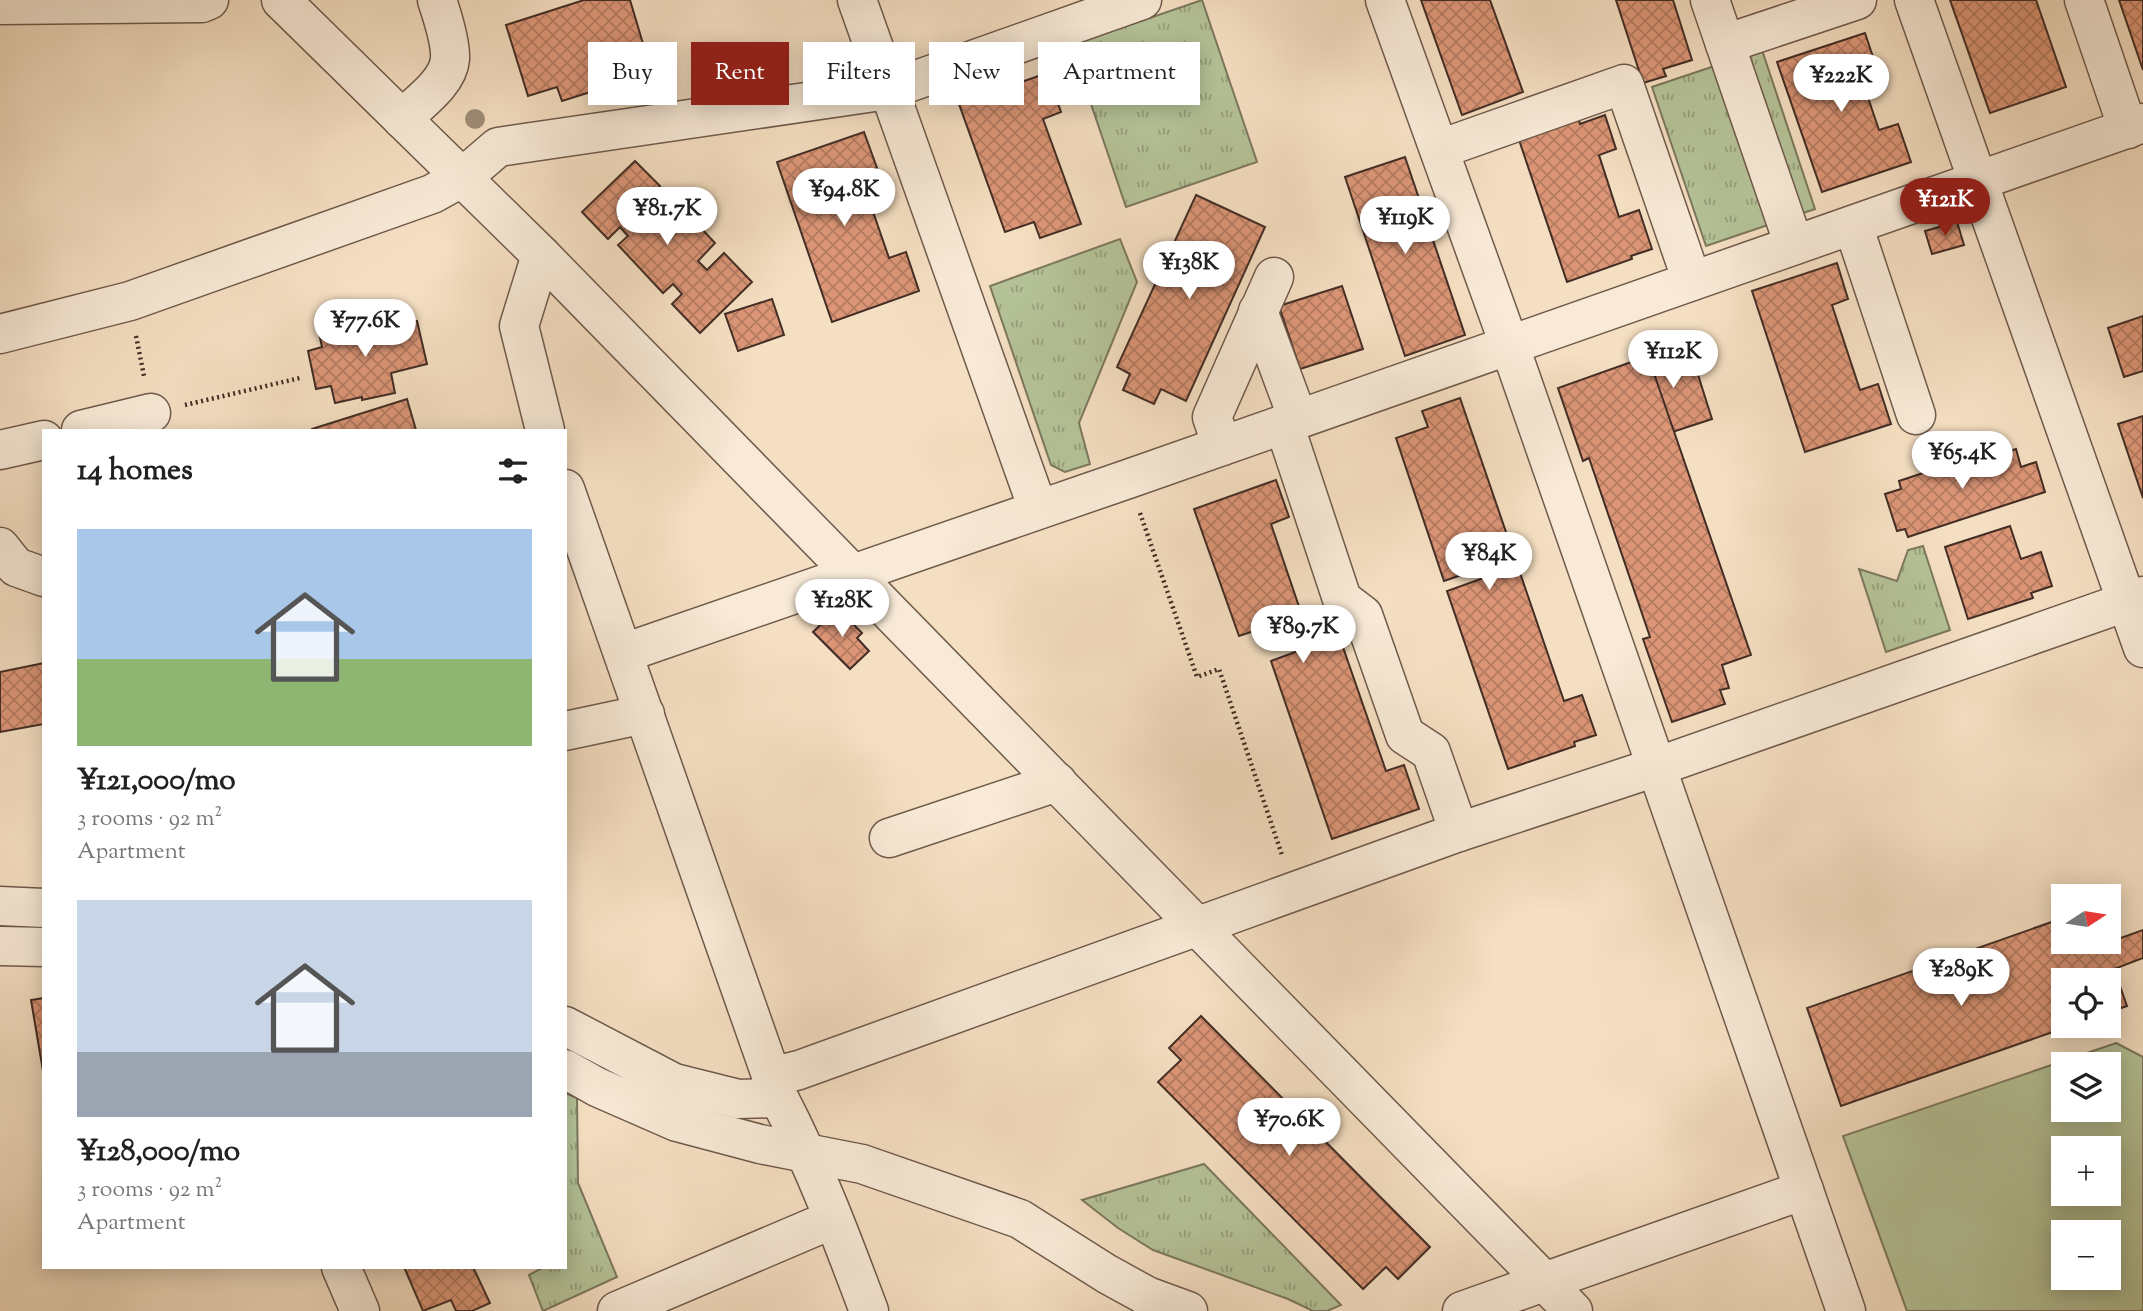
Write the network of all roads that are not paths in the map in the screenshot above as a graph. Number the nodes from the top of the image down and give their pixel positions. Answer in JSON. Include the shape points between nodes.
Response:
{"nodes":[{"id":1,"x":209,"y":0,"type":"edge"},
{"id":2,"x":281,"y":0,"type":"edge"},
{"id":3,"x":437,"y":0,"type":"edge"},
{"id":4,"x":857,"y":0,"type":"edge"},
{"id":5,"x":1142,"y":0,"type":"edge"},
{"id":6,"x":1385,"y":0,"type":"edge"},
{"id":7,"x":1710,"y":0,"type":"edge"},
{"id":8,"x":1857,"y":0,"type":"edge"},
{"id":9,"x":1914,"y":0,"type":"edge"},
{"id":10,"x":2084,"y":0,"type":"edge"},
{"id":11,"x":66,"y":2,"type":"edge"},
{"id":12,"x":0,"y":5,"type":"edge"},
{"id":13,"x":871,"y":42,"type":"edge"},
{"id":14,"x":1725,"y":44,"type":"junction"},
{"id":15,"x":915,"y":80,"type":"edge"},
{"id":16,"x":803,"y":102,"type":"edge"},
{"id":17,"x":895,"y":105,"type":"edge"},
{"id":18,"x":402,"y":118,"type":"junction"},
{"id":19,"x":2135,"y":126,"type":"edge"},
{"id":20,"x":1440,"y":149,"type":"junction"},
{"id":21,"x":463,"y":177,"type":"junction"},
{"id":22,"x":1977,"y":181,"type":"junction"},
{"id":23,"x":1853,"y":225,"type":"junction"},
{"id":24,"x":1794,"y":245,"type":"junction"},
{"id":25,"x":541,"y":255,"type":"junction"},
{"id":26,"x":1274,"y":277,"type":"dead end"},
{"id":27,"x":1692,"y":281,"type":"junction"},
{"id":28,"x":1258,"y":312,"type":"junction"},
{"id":29,"x":0,"y":334,"type":"edge"},
{"id":30,"x":1509,"y":344,"type":"junction"},
{"id":31,"x":151,"y":413,"type":"road end"},
{"id":32,"x":1916,"y":415,"type":"dead end"},
{"id":33,"x":1291,"y":421,"type":"junction"},
{"id":34,"x":85,"y":429,"type":"edge"},
{"id":35,"x":545,"y":429,"type":"edge"},
{"id":36,"x":42,"y":440,"type":"edge"},
{"id":37,"x":1222,"y":446,"type":"junction"},
{"id":38,"x":0,"y":450,"type":"edge"},
{"id":39,"x":567,"y":495,"type":"edge"},
{"id":40,"x":1038,"y":509,"type":"junction"},
{"id":41,"x":0,"y":547,"type":"edge"},
{"id":42,"x":852,"y":573,"type":"junction"},
{"id":43,"x":42,"y":576,"type":"edge"},
{"id":44,"x":2135,"y":599,"type":"edge"},
{"id":45,"x":2143,"y":648,"type":"edge"},
{"id":46,"x":624,"y":653,"type":"junction"},
{"id":47,"x":645,"y":714,"type":"junction"},
{"id":48,"x":567,"y":732,"type":"edge"},
{"id":49,"x":1656,"y":767,"type":"junction"},
{"id":50,"x":1056,"y":782,"type":"junction"},
{"id":51,"x":1459,"y":832,"type":"junction"},
{"id":52,"x":889,"y":838,"type":"dead end"},
{"id":53,"x":0,"y":906,"type":"edge"},
{"id":54,"x":42,"y":908,"type":"edge"},
{"id":55,"x":1197,"y":925,"type":"junction"},
{"id":56,"x":0,"y":946,"type":"edge"},
{"id":57,"x":42,"y":947,"type":"edge"},
{"id":58,"x":567,"y":1027,"type":"edge"},
{"id":59,"x":567,"y":1070,"type":"edge"},
{"id":60,"x":775,"y":1088,"type":"junction"},
{"id":61,"x":806,"y":1155,"type":"junction"},
{"id":62,"x":1804,"y":1190,"type":"junction"},
{"id":63,"x":833,"y":1219,"type":"junction"},
{"id":64,"x":342,"y":1269,"type":"edge"},
{"id":65,"x":1545,"y":1281,"type":"junction"},
{"id":66,"x":360,"y":1311,"type":"edge"},
{"id":67,"x":617,"y":1311,"type":"edge"},
{"id":68,"x":869,"y":1311,"type":"edge"},
{"id":69,"x":1188,"y":1311,"type":"edge"},
{"id":70,"x":1462,"y":1311,"type":"edge"},
{"id":71,"x":1573,"y":1311,"type":"edge"},
{"id":72,"x":1846,"y":1311,"type":"edge"}],
"edges":[{"from":1,"to":11,"type":"street","via":[[202,4]]},
{"from":2,"to":18,"type":"street"},
{"from":3,"to":18,"type":"street","via":[[450,60],[442,80]]},
{"from":4,"to":13,"type":"street"},
{"from":5,"to":15,"type":"street"},
{"from":6,"to":20,"type":"street"},
{"from":7,"to":14,"type":"street"},
{"from":8,"to":14,"type":"street"},
{"from":9,"to":22,"type":"street"},
{"from":10,"to":19,"type":"street"},
{"from":11,"to":12,"type":"street"},
{"from":14,"to":24,"type":"street"},
{"from":16,"to":21,"type":"street","via":[[498,147]]},
{"from":17,"to":40,"type":"street"},
{"from":18,"to":21,"type":"street"},
{"from":19,"to":22,"type":"street"},
{"from":20,"to":27,"type":"street","via":[[1624,84]]},
{"from":20,"to":30,"type":"street"},
{"from":21,"to":25,"type":"street"},
{"from":21,"to":29,"type":"street","via":[[432,194],[130,301]]},
{"from":22,"to":23,"type":"street"},
{"from":22,"to":44,"type":"street"},
{"from":23,"to":24,"type":"street"},
{"from":23,"to":32,"type":"street"},
{"from":24,"to":27,"type":"street"},
{"from":25,"to":35,"type":"street","via":[[519,326]]},
{"from":25,"to":42,"type":"street"},
{"from":26,"to":28,"type":"street"},
{"from":27,"to":30,"type":"street"},
{"from":28,"to":33,"type":"street"},
{"from":28,"to":37,"type":"street","via":[[1212,418]]},
{"from":30,"to":33,"type":"street"},
{"from":30,"to":49,"type":"street"},
{"from":31,"to":34,"type":"street"},
{"from":33,"to":37,"type":"street"},
{"from":33,"to":51,"type":"street","via":[[1342,599],[1363,615],[1405,735],[1431,752]]},
{"from":36,"to":38,"type":"street"},
{"from":37,"to":40,"type":"street"},
{"from":39,"to":46,"type":"street"},
{"from":40,"to":42,"type":"street"},
{"from":41,"to":43,"type":"street","via":[[16,567]]},
{"from":42,"to":46,"type":"street"},
{"from":42,"to":50,"type":"street"},
{"from":44,"to":45,"type":"street"},
{"from":44,"to":49,"type":"street"},
{"from":46,"to":47,"type":"street"},
{"from":47,"to":48,"type":"street"},
{"from":47,"to":60,"type":"street"},
{"from":49,"to":51,"type":"street"},
{"from":49,"to":62,"type":"street"},
{"from":50,"to":52,"type":"street"},
{"from":50,"to":55,"type":"street"},
{"from":51,"to":55,"type":"street"},
{"from":53,"to":54,"type":"street"},
{"from":55,"to":60,"type":"street","via":[[799,1070]]},
{"from":55,"to":65,"type":"street"},
{"from":56,"to":57,"type":"street"},
{"from":58,"to":60,"type":"street","via":[[674,1083],[738,1099]]},
{"from":59,"to":61,"type":"street","via":[[677,1122]]},
{"from":60,"to":61,"type":"street"},
{"from":61,"to":63,"type":"street"},
{"from":61,"to":69,"type":"street","via":[[862,1164],[1020,1219],[1137,1291]]},
{"from":62,"to":65,"type":"street"},
{"from":62,"to":72,"type":"street"},
{"from":63,"to":67,"type":"street"},
{"from":63,"to":68,"type":"street"},
{"from":64,"to":66,"type":"street"},
{"from":65,"to":70,"type":"street"},
{"from":65,"to":71,"type":"street"}]}
